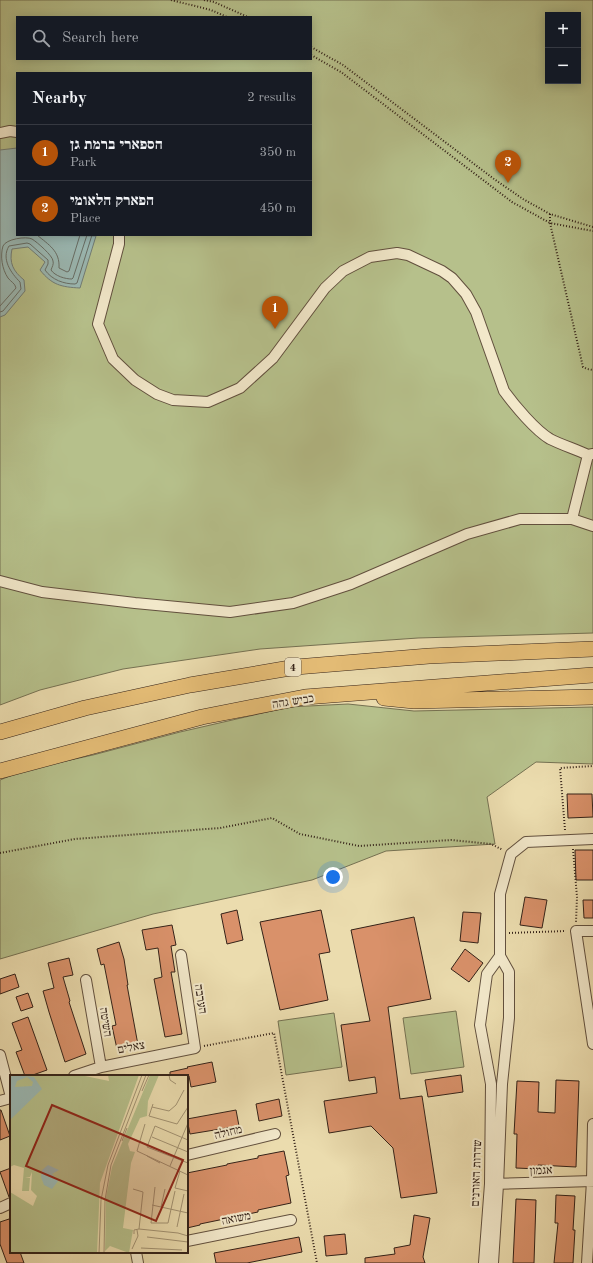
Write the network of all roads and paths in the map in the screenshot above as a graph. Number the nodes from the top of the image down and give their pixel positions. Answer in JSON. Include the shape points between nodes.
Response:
{"nodes":[{"id":1,"x":171,"y":0,"type":"edge"},
{"id":2,"x":204,"y":0,"type":"edge"},
{"id":3,"x":225,"y":16,"type":"edge"},
{"id":4,"x":246,"y":16,"type":"edge"},
{"id":5,"x":312,"y":48,"type":"edge"},
{"id":6,"x":312,"y":56,"type":"edge"},
{"id":7,"x":16,"y":132,"type":"edge"},
{"id":8,"x":0,"y":133,"type":"edge"},
{"id":9,"x":550,"y":214,"type":"junction"},
{"id":10,"x":550,"y":223,"type":"junction"},
{"id":11,"x":593,"y":227,"type":"edge"},
{"id":12,"x":593,"y":232,"type":"edge"},
{"id":13,"x":119,"y":236,"type":"edge"},
{"id":14,"x":593,"y":370,"type":"edge"},
{"id":15,"x":590,"y":454,"type":"edge"},
{"id":16,"x":572,"y":519,"type":"junction"},
{"id":17,"x":593,"y":526,"type":"edge"},
{"id":18,"x":0,"y":581,"type":"edge"},
{"id":19,"x":593,"y":649,"type":"edge"},
{"id":20,"x":593,"y":675,"type":"edge"},
{"id":21,"x":350,"y":694,"type":"junction"},
{"id":22,"x":593,"y":697,"type":"edge"},
{"id":23,"x":0,"y":732,"type":"edge"},
{"id":24,"x":593,"y":766,"type":"edge"},
{"id":25,"x":0,"y":771,"type":"edge"},
{"id":26,"x":593,"y":838,"type":"edge"},
{"id":27,"x":569,"y":840,"type":"junction"},
{"id":28,"x":0,"y":853,"type":"edge"},
{"id":29,"x":511,"y":854,"type":"junction"},
{"id":30,"x":593,"y":930,"type":"edge"},
{"id":31,"x":576,"y":931,"type":"junction"},
{"id":32,"x":500,"y":933,"type":"junction"},
{"id":33,"x":181,"y":955,"type":"dead end"},
{"id":34,"x":500,"y":956,"type":"junction"},
{"id":35,"x":86,"y":980,"type":"dead end"},
{"id":36,"x":593,"y":1044,"type":"edge"},
{"id":37,"x":195,"y":1048,"type":"junction"},
{"id":38,"x":0,"y":1055,"type":"edge"},
{"id":39,"x":101,"y":1067,"type":"junction"},
{"id":40,"x":77,"y":1075,"type":"edge"},
{"id":41,"x":10,"y":1093,"type":"edge"},
{"id":42,"x":10,"y":1097,"type":"edge"},
{"id":43,"x":0,"y":1101,"type":"edge"},
{"id":44,"x":593,"y":1124,"type":"edge"},
{"id":45,"x":275,"y":1134,"type":"dead end"},
{"id":46,"x":188,"y":1155,"type":"edge"},
{"id":47,"x":593,"y":1181,"type":"edge"},
{"id":48,"x":494,"y":1185,"type":"junction"},
{"id":49,"x":10,"y":1203,"type":"edge"},
{"id":50,"x":0,"y":1208,"type":"edge"},
{"id":51,"x":291,"y":1220,"type":"dead end"},
{"id":52,"x":188,"y":1241,"type":"edge"},
{"id":53,"x":136,"y":1253,"type":"edge"},
{"id":54,"x":138,"y":1263,"type":"edge"},
{"id":55,"x":317,"y":1263,"type":"edge"},
{"id":56,"x":484,"y":1263,"type":"edge"},
{"id":57,"x":493,"y":1263,"type":"edge"},
{"id":58,"x":587,"y":1263,"type":"edge"}],
"edges":[{"from":1,"to":3,"type":"path"},
{"from":2,"to":4,"type":"path"},
{"from":5,"to":9,"type":"path","via":[[343,65],[522,199]]},
{"from":6,"to":10,"type":"path","via":[[341,72],[512,202]]},
{"from":7,"to":8,"type":"street"},
{"from":9,"to":10,"type":"path"},
{"from":9,"to":11,"type":"path"},
{"from":10,"to":12,"type":"path"},
{"from":10,"to":14,"type":"path","via":[[583,367]]},
{"from":13,"to":15,"type":"street","via":[[98,324],[113,359],[135,380],[157,394],[174,400],[208,402],[240,388],[273,358],[325,288],[344,271],[370,257],[408,255],[442,271],[466,294],[504,391],[538,430],[550,438]]},
{"from":15,"to":16,"type":"street"},
{"from":16,"to":17,"type":"street"},
{"from":16,"to":18,"type":"street","via":[[520,519],[467,534],[351,584],[293,603],[230,612],[42,592]]},
{"from":19,"to":23,"type":"highway","number":"4","via":[[429,656],[296,667],[175,688],[85,708]]},
{"from":20,"to":21,"type":"highway","name":"כביש גהה"},
{"from":21,"to":22,"type":"highway","via":[[414,701]]},
{"from":21,"to":25,"type":"highway","name":"כביש גהה","via":[[305,697],[202,717]]},
{"from":24,"to":27,"type":"path","via":[[560,768]]},
{"from":26,"to":27,"type":"street"},
{"from":27,"to":29,"type":"street","via":[[526,842]]},
{"from":27,"to":31,"type":"path","via":[[577,897]]},
{"from":28,"to":29,"type":"path","via":[[75,839],[220,828],[272,818],[300,834],[359,846],[451,840],[491,844]]},
{"from":29,"to":32,"type":"street","via":[[500,894]]},
{"from":30,"to":31,"type":"street"},
{"from":31,"to":32,"type":"path"},
{"from":31,"to":36,"type":"street"},
{"from":32,"to":34,"type":"street"},
{"from":33,"to":37,"type":"street","name":"הערבה"},
{"from":34,"to":48,"type":"street","name":"שדרות האורנים","via":[[509,972],[509,1018]]},
{"from":34,"to":48,"type":"street","name":"שדרות האורנים","via":[[487,974],[480,1025],[489,1068]]},
{"from":35,"to":39,"type":"street","name":"השיטה"},
{"from":37,"to":39,"type":"street","name":"צאלים"},
{"from":37,"to":55,"type":"path","via":[[274,1033]]},
{"from":38,"to":41,"type":"street"},
{"from":39,"to":40,"type":"street","name":"צאלים"},
{"from":42,"to":43,"type":"street"},
{"from":44,"to":47,"type":"street"},
{"from":45,"to":46,"type":"street","name":"מחולה"},
{"from":47,"to":48,"type":"street","name":"אגמון"},
{"from":47,"to":58,"type":"street"},
{"from":48,"to":56,"type":"street","name":"שדרות האורנים"},
{"from":48,"to":57,"type":"street","name":"שדרות האורנים"},
{"from":49,"to":50,"type":"street"},
{"from":51,"to":52,"type":"street","name":"משואה"},
{"from":53,"to":54,"type":"street"}]}
